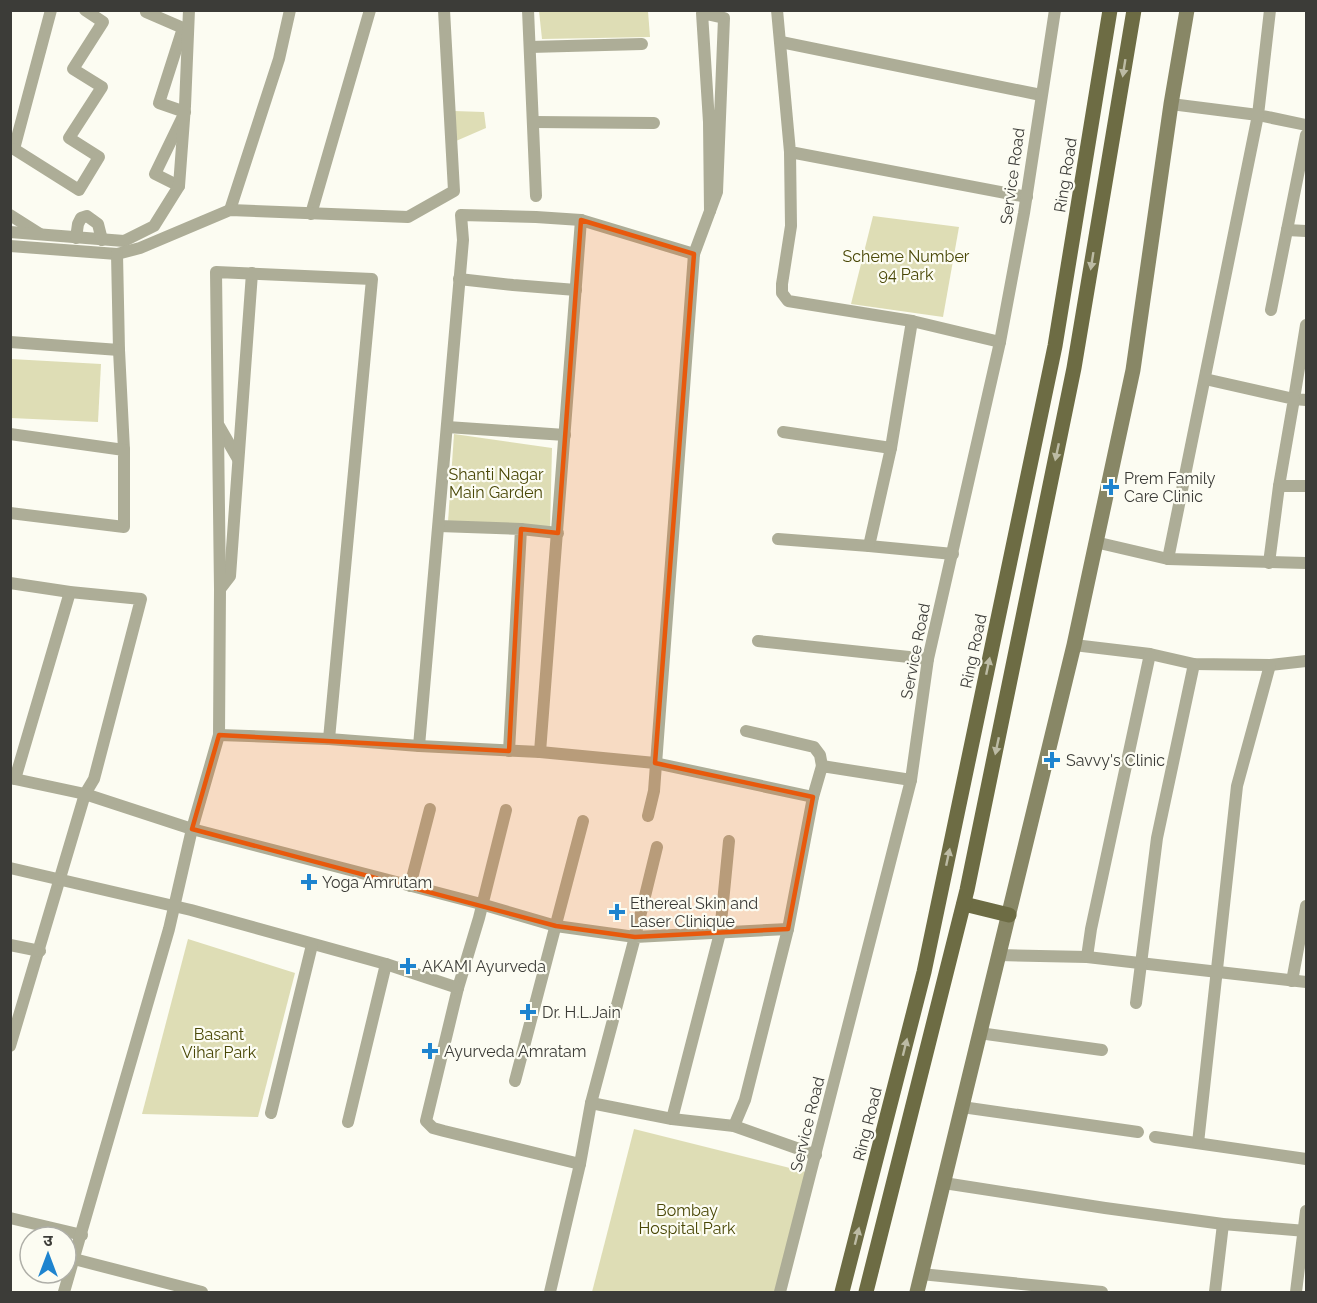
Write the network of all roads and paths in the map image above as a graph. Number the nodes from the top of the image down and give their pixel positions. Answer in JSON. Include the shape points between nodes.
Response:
{"nodes":[{"id":1,"x":51,"y":10,"type":"edge"},
{"id":2,"x":85,"y":10,"type":"edge"},
{"id":3,"x":147,"y":10,"type":"edge"},
{"id":4,"x":189,"y":10,"type":"edge"},
{"id":5,"x":290,"y":10,"type":"edge"},
{"id":6,"x":370,"y":10,"type":"edge"},
{"id":7,"x":444,"y":10,"type":"edge"},
{"id":8,"x":528,"y":10,"type":"edge"},
{"id":9,"x":777,"y":10,"type":"edge"},
{"id":10,"x":1055,"y":10,"type":"edge"},
{"id":11,"x":1110,"y":10,"type":"edge"},
{"id":12,"x":1134,"y":10,"type":"edge"},
{"id":13,"x":1187,"y":10,"type":"edge"},
{"id":14,"x":1269,"y":10,"type":"edge"},
{"id":15,"x":186,"y":29,"type":"junction"},
{"id":16,"x":781,"y":42,"type":"junction"},
{"id":17,"x":642,"y":44,"type":"dead end"},
{"id":18,"x":530,"y":47,"type":"junction"},
{"id":19,"x":1041,"y":95,"type":"junction"},
{"id":20,"x":1170,"y":104,"type":"junction"},
{"id":21,"x":185,"y":112,"type":"junction"},
{"id":22,"x":1258,"y":115,"type":"junction"},
{"id":23,"x":534,"y":122,"type":"junction"},
{"id":24,"x":654,"y":123,"type":"dead end"},
{"id":25,"x":1306,"y":125,"type":"edge"},
{"id":26,"x":1306,"y":135,"type":"edge"},
{"id":27,"x":12,"y":149,"type":"edge"},
{"id":28,"x":790,"y":152,"type":"junction"},
{"id":29,"x":179,"y":186,"type":"junction"},
{"id":30,"x":536,"y":196,"type":"dead end"},
{"id":31,"x":1027,"y":197,"type":"junction"},
{"id":32,"x":230,"y":210,"type":"junction"},
{"id":33,"x":710,"y":211,"type":"junction"},
{"id":34,"x":311,"y":214,"type":"junction"},
{"id":35,"x":10,"y":215,"type":"edge"},
{"id":36,"x":580,"y":220,"type":"junction"},
{"id":37,"x":1287,"y":230,"type":"junction"},
{"id":38,"x":1306,"y":231,"type":"edge"},
{"id":39,"x":10,"y":232,"type":"edge"},
{"id":40,"x":138,"y":234,"type":"junction"},
{"id":41,"x":43,"y":236,"type":"junction"},
{"id":42,"x":76,"y":238,"type":"junction"},
{"id":43,"x":102,"y":240,"type":"junction"},
{"id":44,"x":10,"y":246,"type":"edge"},
{"id":45,"x":140,"y":248,"type":"junction"},
{"id":46,"x":117,"y":254,"type":"junction"},
{"id":47,"x":694,"y":254,"type":"junction"},
{"id":48,"x":252,"y":273,"type":"junction"},
{"id":49,"x":459,"y":279,"type":"junction"},
{"id":50,"x":576,"y":290,"type":"junction"},
{"id":51,"x":1271,"y":310,"type":"dead end"},
{"id":52,"x":912,"y":321,"type":"junction"},
{"id":53,"x":1306,"y":325,"type":"edge"},
{"id":54,"x":10,"y":342,"type":"edge"},
{"id":55,"x":1000,"y":342,"type":"junction"},
{"id":56,"x":119,"y":350,"type":"junction"},
{"id":57,"x":1205,"y":379,"type":"junction"},
{"id":58,"x":1300,"y":399,"type":"edge"},
{"id":59,"x":218,"y":425,"type":"junction"},
{"id":60,"x":447,"y":427,"type":"junction"},
{"id":61,"x":783,"y":432,"type":"dead end"},
{"id":62,"x":10,"y":434,"type":"edge"},
{"id":63,"x":565,"y":435,"type":"junction"},
{"id":64,"x":891,"y":448,"type":"junction"},
{"id":65,"x":124,"y":450,"type":"junction"},
{"id":66,"x":238,"y":459,"type":"junction"},
{"id":67,"x":1280,"y":486,"type":"junction"},
{"id":68,"x":1306,"y":486,"type":"edge"},
{"id":69,"x":10,"y":513,"type":"edge"},
{"id":70,"x":439,"y":526,"type":"junction"},
{"id":71,"x":521,"y":529,"type":"junction"},
{"id":72,"x":558,"y":533,"type":"junction"},
{"id":73,"x":778,"y":539,"type":"dead end"},
{"id":74,"x":1095,"y":542,"type":"junction"},
{"id":75,"x":869,"y":546,"type":"junction"},
{"id":76,"x":953,"y":554,"type":"junction"},
{"id":77,"x":1168,"y":559,"type":"junction"},
{"id":78,"x":1269,"y":563,"type":"junction"},
{"id":79,"x":1306,"y":563,"type":"edge"},
{"id":80,"x":10,"y":583,"type":"edge"},
{"id":81,"x":220,"y":589,"type":"junction"},
{"id":82,"x":70,"y":592,"type":"junction"},
{"id":83,"x":758,"y":641,"type":"dead end"},
{"id":84,"x":1074,"y":645,"type":"junction"},
{"id":85,"x":1150,"y":654,"type":"junction"},
{"id":86,"x":928,"y":659,"type":"junction"},
{"id":87,"x":1306,"y":662,"type":"edge"},
{"id":88,"x":1194,"y":664,"type":"junction"},
{"id":89,"x":1270,"y":665,"type":"junction"},
{"id":90,"x":746,"y":731,"type":"dead end"},
{"id":91,"x":219,"y":735,"type":"junction"},
{"id":92,"x":329,"y":739,"type":"junction"},
{"id":93,"x":419,"y":746,"type":"junction"},
{"id":94,"x":509,"y":751,"type":"junction"},
{"id":95,"x":540,"y":753,"type":"junction"},
{"id":96,"x":655,"y":763,"type":"junction"},
{"id":97,"x":822,"y":766,"type":"junction"},
{"id":98,"x":13,"y":778,"type":"edge"},
{"id":99,"x":911,"y":780,"type":"junction"},
{"id":100,"x":85,"y":794,"type":"junction"},
{"id":101,"x":813,"y":797,"type":"junction"},
{"id":102,"x":430,"y":809,"type":"dead end"},
{"id":103,"x":506,"y":810,"type":"dead end"},
{"id":104,"x":648,"y":816,"type":"dead end"},
{"id":105,"x":583,"y":821,"type":"dead end"},
{"id":106,"x":192,"y":829,"type":"junction"},
{"id":107,"x":729,"y":841,"type":"dead end"},
{"id":108,"x":657,"y":847,"type":"dead end"},
{"id":109,"x":10,"y":868,"type":"edge"},
{"id":110,"x":58,"y":881,"type":"junction"},
{"id":111,"x":410,"y":886,"type":"junction"},
{"id":112,"x":481,"y":904,"type":"junction"},
{"id":113,"x":964,"y":904,"type":"junction"},
{"id":114,"x":1306,"y":906,"type":"edge"},
{"id":115,"x":174,"y":908,"type":"junction"},
{"id":116,"x":1009,"y":915,"type":"junction"},
{"id":117,"x":556,"y":926,"type":"junction"},
{"id":118,"x":788,"y":928,"type":"junction"},
{"id":119,"x":720,"y":933,"type":"junction"},
{"id":120,"x":635,"y":937,"type":"junction"},
{"id":121,"x":1303,"y":939,"type":"edge"},
{"id":122,"x":10,"y":945,"type":"edge"},
{"id":123,"x":312,"y":945,"type":"junction"},
{"id":124,"x":40,"y":951,"type":"junction"},
{"id":125,"x":999,"y":955,"type":"junction"},
{"id":126,"x":1087,"y":957,"type":"junction"},
{"id":127,"x":1139,"y":963,"type":"junction"},
{"id":128,"x":386,"y":964,"type":"junction"},
{"id":129,"x":1216,"y":971,"type":"junction"},
{"id":130,"x":1293,"y":981,"type":"junction"},
{"id":131,"x":1306,"y":982,"type":"edge"},
{"id":132,"x":458,"y":988,"type":"junction"},
{"id":133,"x":1136,"y":1003,"type":"dead end"},
{"id":134,"x":979,"y":1033,"type":"junction"},
{"id":135,"x":10,"y":1046,"type":"edge"},
{"id":136,"x":1102,"y":1050,"type":"dead end"},
{"id":137,"x":515,"y":1081,"type":"dead end"},
{"id":138,"x":591,"y":1103,"type":"junction"},
{"id":139,"x":962,"y":1107,"type":"junction"},
{"id":140,"x":272,"y":1113,"type":"dead end"},
{"id":141,"x":672,"y":1119,"type":"junction"},
{"id":142,"x":348,"y":1122,"type":"dead end"},
{"id":143,"x":734,"y":1126,"type":"junction"},
{"id":144,"x":1138,"y":1132,"type":"dead end"},
{"id":145,"x":1155,"y":1137,"type":"dead end"},
{"id":146,"x":1198,"y":1143,"type":"junction"},
{"id":147,"x":816,"y":1155,"type":"junction"},
{"id":148,"x":1306,"y":1159,"type":"edge"},
{"id":149,"x":580,"y":1164,"type":"junction"},
{"id":150,"x":944,"y":1183,"type":"junction"},
{"id":151,"x":1306,"y":1211,"type":"edge"},
{"id":152,"x":10,"y":1218,"type":"edge"},
{"id":153,"x":1223,"y":1224,"type":"junction"},
{"id":154,"x":1306,"y":1230,"type":"edge"},
{"id":155,"x":82,"y":1235,"type":"junction"},
{"id":156,"x":78,"y":1247,"type":"edge"},
{"id":157,"x":78,"y":1260,"type":"edge"},
{"id":158,"x":921,"y":1274,"type":"junction"},
{"id":159,"x":202,"y":1293,"type":"edge"},
{"id":160,"x":550,"y":1293,"type":"edge"},
{"id":161,"x":780,"y":1293,"type":"edge"},
{"id":162,"x":842,"y":1293,"type":"edge"},
{"id":163,"x":866,"y":1293,"type":"edge"},
{"id":164,"x":916,"y":1293,"type":"edge"},
{"id":165,"x":1102,"y":1293,"type":"edge"},
{"id":166,"x":1215,"y":1293,"type":"edge"},
{"id":167,"x":1296,"y":1293,"type":"edge"}],
"edges":[{"from":1,"to":27,"type":"street"},
{"from":2,"to":27,"type":"street","via":[[103,22],[73,69],[102,87],[69,138],[99,157],[79,190]]},
{"from":3,"to":15,"type":"street"},
{"from":4,"to":15,"type":"street"},
{"from":5,"to":32,"type":"street","via":[[279,59]]},
{"from":6,"to":34,"type":"street"},
{"from":7,"to":34,"type":"street","via":[[454,191],[408,217]]},
{"from":8,"to":18,"type":"street"},
{"from":9,"to":16,"type":"street"},
{"from":10,"to":19,"type":"street","name":"Service Road"},
{"from":162,"to":11,"type":"main road","name":"Ring Road","one_way":true,"via":[[927,961],[1055,346]]},
{"from":12,"to":113,"type":"main road","one_way":true,"via":[[1074,368]]},
{"from":13,"to":20,"type":"street"},
{"from":14,"to":22,"type":"street"},
{"from":15,"to":21,"type":"street"},
{"from":15,"to":21,"type":"street","via":[[159,103]]},
{"from":16,"to":19,"type":"street"},
{"from":16,"to":28,"type":"street"},
{"from":17,"to":18,"type":"street"},
{"from":18,"to":23,"type":"street"},
{"from":19,"to":31,"type":"street","name":"Service Road"},
{"from":20,"to":22,"type":"street"},
{"from":20,"to":74,"type":"street","via":[[1133,370]]},
{"from":21,"to":29,"type":"street"},
{"from":21,"to":29,"type":"street","via":[[155,174]]},
{"from":22,"to":25,"type":"street"},
{"from":22,"to":57,"type":"street"},
{"from":23,"to":24,"type":"street"},
{"from":23,"to":30,"type":"street"},
{"from":26,"to":37,"type":"street"},
{"from":28,"to":31,"type":"street"},
{"from":28,"to":52,"type":"street","via":[[791,226],[782,293],[788,301]]},
{"from":29,"to":40,"type":"street","via":[[154,226]]},
{"from":31,"to":55,"type":"street","name":"Service Road"},
{"from":32,"to":34,"type":"street"},
{"from":32,"to":45,"type":"street"},
{"from":33,"to":33,"type":"street","via":[[709,122],[702,13],[724,18],[717,192]]},
{"from":33,"to":47,"type":"street"},
{"from":35,"to":41,"type":"street"},
{"from":36,"to":47,"type":"street"},
{"from":36,"to":49,"type":"street","via":[[461,215]]},
{"from":36,"to":50,"type":"street"},
{"from":37,"to":38,"type":"street"},
{"from":37,"to":51,"type":"street"},
{"from":39,"to":41,"type":"street"},
{"from":40,"to":43,"type":"street","via":[[124,241]]},
{"from":40,"to":45,"type":"street"},
{"from":41,"to":42,"type":"street"},
{"from":42,"to":43,"type":"street"},
{"from":42,"to":43,"type":"street","via":[[78,224],[87,216],[98,224]]},
{"from":44,"to":46,"type":"street"},
{"from":45,"to":46,"type":"street"},
{"from":46,"to":56,"type":"street"},
{"from":47,"to":96,"type":"street"},
{"from":48,"to":59,"type":"street","via":[[216,272]]},
{"from":48,"to":66,"type":"street"},
{"from":48,"to":92,"type":"street","via":[[372,279]]},
{"from":49,"to":50,"type":"street"},
{"from":49,"to":60,"type":"street"},
{"from":50,"to":63,"type":"street"},
{"from":52,"to":55,"type":"street"},
{"from":52,"to":64,"type":"street"},
{"from":53,"to":58,"type":"street"},
{"from":54,"to":56,"type":"street"},
{"from":55,"to":76,"type":"street","name":"Service Road"},
{"from":56,"to":65,"type":"street"},
{"from":57,"to":58,"type":"street"},
{"from":57,"to":77,"type":"street"},
{"from":58,"to":67,"type":"street"},
{"from":59,"to":66,"type":"street"},
{"from":59,"to":81,"type":"street"},
{"from":60,"to":63,"type":"street"},
{"from":60,"to":70,"type":"street"},
{"from":61,"to":64,"type":"street"},
{"from":62,"to":65,"type":"street"},
{"from":63,"to":72,"type":"street"},
{"from":64,"to":75,"type":"street"},
{"from":65,"to":69,"type":"street","via":[[124,527]]},
{"from":66,"to":81,"type":"street","via":[[230,576]]},
{"from":67,"to":68,"type":"street"},
{"from":67,"to":78,"type":"street"},
{"from":70,"to":71,"type":"street"},
{"from":70,"to":93,"type":"street"},
{"from":71,"to":72,"type":"street"},
{"from":71,"to":94,"type":"street"},
{"from":72,"to":95,"type":"street"},
{"from":73,"to":75,"type":"street"},
{"from":74,"to":77,"type":"street"},
{"from":74,"to":84,"type":"street"},
{"from":75,"to":76,"type":"street"},
{"from":76,"to":86,"type":"street","name":"Service Road"},
{"from":77,"to":78,"type":"street"},
{"from":78,"to":79,"type":"street"},
{"from":80,"to":82,"type":"street"},
{"from":81,"to":91,"type":"street"},
{"from":82,"to":98,"type":"street"},
{"from":82,"to":100,"type":"street","via":[[141,600],[94,779]]},
{"from":83,"to":86,"type":"street"},
{"from":84,"to":85,"type":"street"},
{"from":84,"to":116,"type":"street"},
{"from":85,"to":88,"type":"street"},
{"from":85,"to":126,"type":"street"},
{"from":86,"to":99,"type":"street","name":"Service Road"},
{"from":87,"to":89,"type":"street"},
{"from":88,"to":89,"type":"street"},
{"from":88,"to":127,"type":"street","via":[[1157,838]]},
{"from":89,"to":129,"type":"street","via":[[1237,786]]},
{"from":90,"to":97,"type":"street","via":[[814,747]]},
{"from":91,"to":92,"type":"street"},
{"from":91,"to":106,"type":"street"},
{"from":92,"to":93,"type":"street"},
{"from":93,"to":94,"type":"street"},
{"from":94,"to":95,"type":"street"},
{"from":95,"to":96,"type":"street"},
{"from":96,"to":101,"type":"street"},
{"from":96,"to":104,"type":"street"},
{"from":97,"to":99,"type":"street"},
{"from":97,"to":101,"type":"street"},
{"from":98,"to":100,"type":"street"},
{"from":99,"to":147,"type":"street","name":"Service Road"},
{"from":100,"to":106,"type":"street"},
{"from":100,"to":110,"type":"street"},
{"from":101,"to":118,"type":"street"},
{"from":102,"to":111,"type":"street"},
{"from":103,"to":112,"type":"street"},
{"from":105,"to":117,"type":"street"},
{"from":106,"to":111,"type":"street"},
{"from":106,"to":115,"type":"street"},
{"from":107,"to":119,"type":"street"},
{"from":108,"to":120,"type":"street"},
{"from":109,"to":110,"type":"street"},
{"from":110,"to":115,"type":"street"},
{"from":110,"to":124,"type":"street"},
{"from":111,"to":112,"type":"street"},
{"from":112,"to":117,"type":"street"},
{"from":112,"to":132,"type":"street"},
{"from":113,"to":116,"type":"main road"},
{"from":113,"to":163,"type":"main road"},
{"from":114,"to":121,"type":"street"},
{"from":115,"to":123,"type":"street"},
{"from":115,"to":155,"type":"street"},
{"from":116,"to":125,"type":"street"},
{"from":117,"to":120,"type":"street"},
{"from":117,"to":137,"type":"street"},
{"from":118,"to":119,"type":"street"},
{"from":118,"to":143,"type":"street","via":[[745,1100]]},
{"from":119,"to":120,"type":"street"},
{"from":119,"to":141,"type":"street"},
{"from":120,"to":138,"type":"street"},
{"from":121,"to":130,"type":"street"},
{"from":122,"to":124,"type":"street"},
{"from":123,"to":128,"type":"street"},
{"from":123,"to":140,"type":"street"},
{"from":124,"to":135,"type":"street"},
{"from":125,"to":126,"type":"street"},
{"from":125,"to":134,"type":"street"},
{"from":126,"to":127,"type":"street"},
{"from":127,"to":129,"type":"street"},
{"from":127,"to":133,"type":"street"},
{"from":128,"to":132,"type":"street"},
{"from":128,"to":142,"type":"street"},
{"from":129,"to":130,"type":"street"},
{"from":129,"to":146,"type":"street"},
{"from":130,"to":131,"type":"street"},
{"from":132,"to":149,"type":"street","via":[[426,1121],[433,1128]]},
{"from":134,"to":136,"type":"street"},
{"from":134,"to":139,"type":"street"},
{"from":138,"to":141,"type":"street"},
{"from":138,"to":149,"type":"street"},
{"from":139,"to":144,"type":"street"},
{"from":139,"to":150,"type":"street"},
{"from":141,"to":143,"type":"street"},
{"from":143,"to":147,"type":"street"},
{"from":145,"to":146,"type":"street"},
{"from":146,"to":148,"type":"street"},
{"from":147,"to":161,"type":"street","name":"Service Road"},
{"from":149,"to":160,"type":"street"},
{"from":150,"to":153,"type":"street"},
{"from":150,"to":158,"type":"street"},
{"from":151,"to":154,"type":"street"},
{"from":152,"to":155,"type":"street"},
{"from":153,"to":154,"type":"street"},
{"from":153,"to":166,"type":"street"},
{"from":154,"to":167,"type":"street"},
{"from":155,"to":156,"type":"street"},
{"from":157,"to":159,"type":"street"},
{"from":158,"to":164,"type":"street"},
{"from":158,"to":165,"type":"street"}]}
